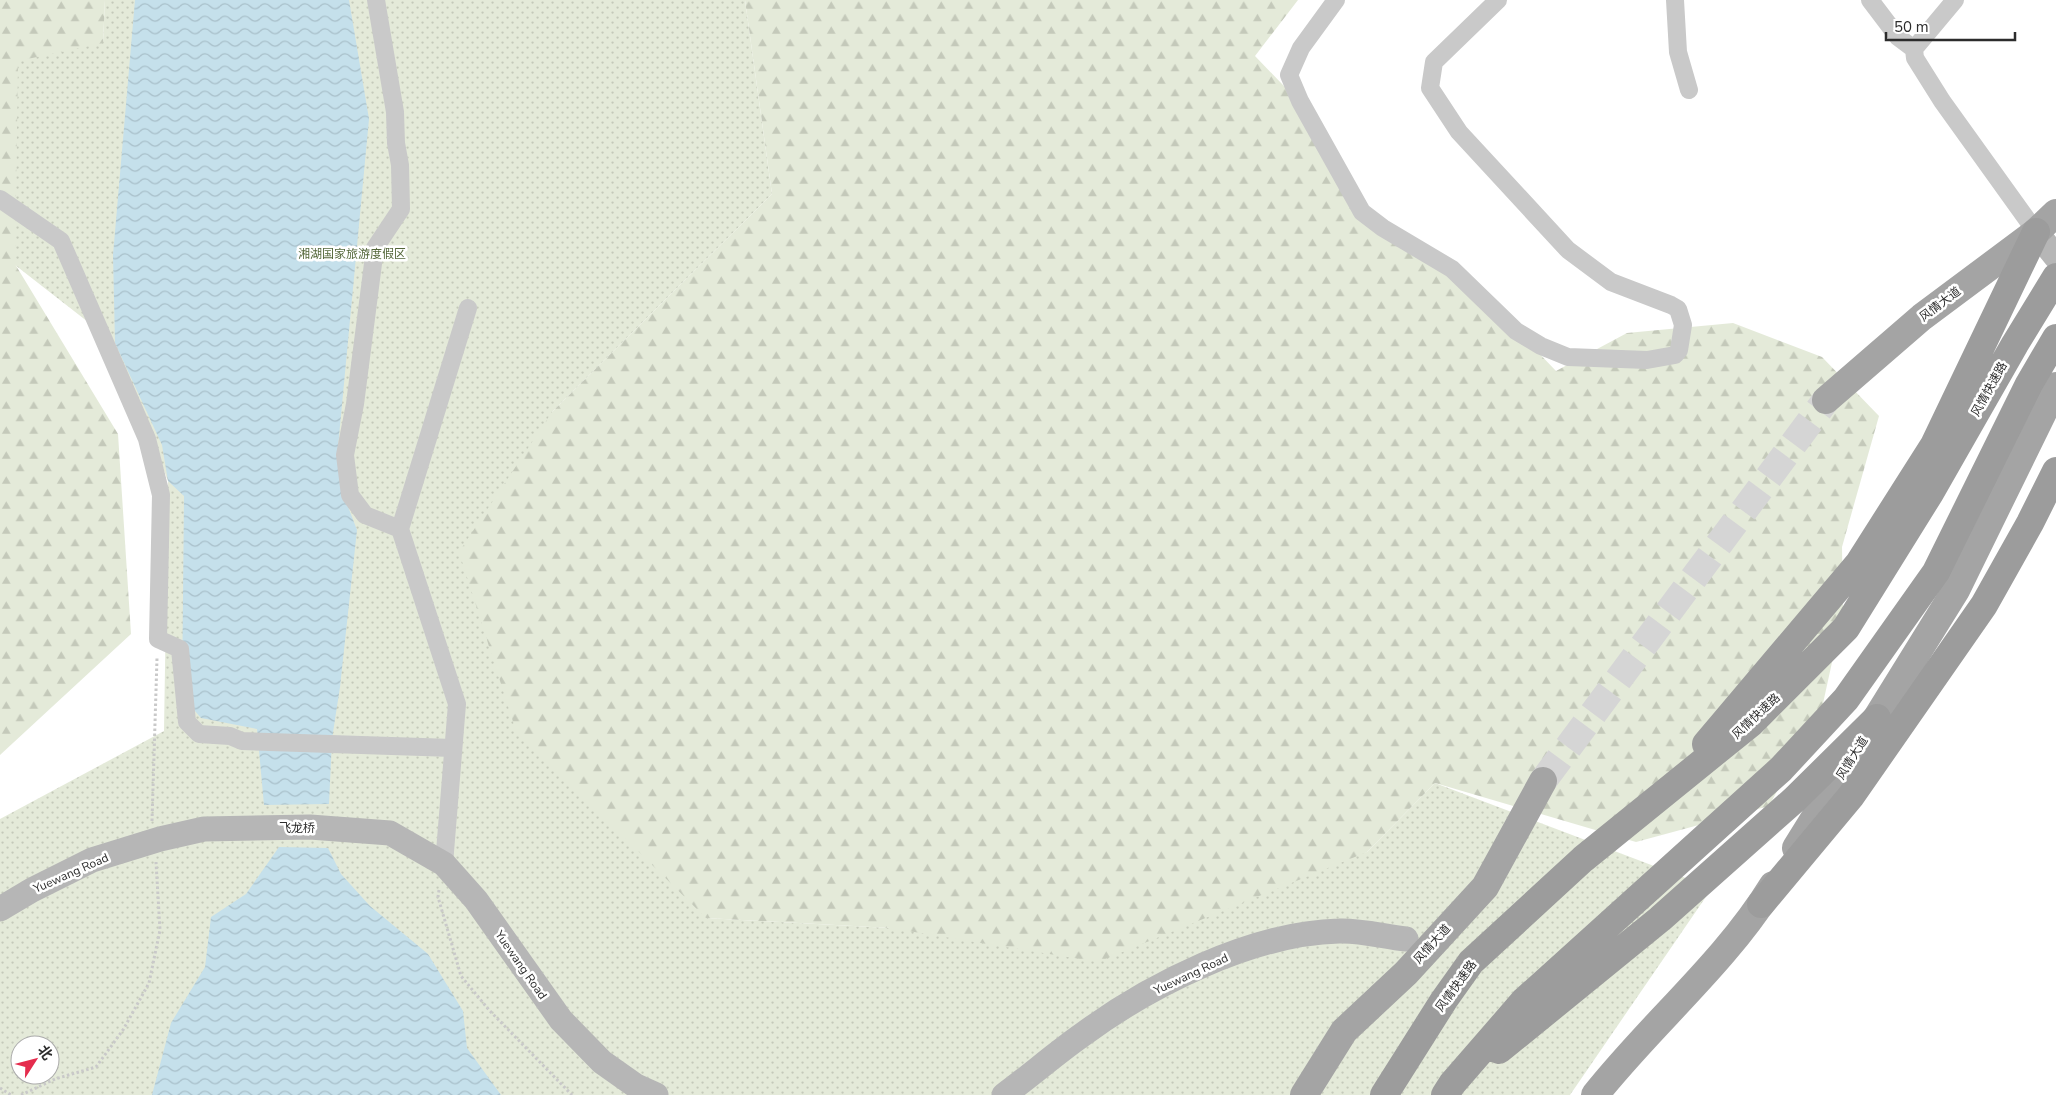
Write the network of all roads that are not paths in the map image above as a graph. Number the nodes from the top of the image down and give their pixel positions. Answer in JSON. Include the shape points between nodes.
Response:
{"nodes":[{"id":1,"x":376,"y":0,"type":"edge"},
{"id":2,"x":1336,"y":0,"type":"edge"},
{"id":3,"x":1498,"y":0,"type":"edge"},
{"id":4,"x":1675,"y":0,"type":"edge"},
{"id":5,"x":1870,"y":0,"type":"edge"},
{"id":6,"x":1955,"y":0,"type":"edge"},
{"id":7,"x":1914,"y":49,"type":"junction"},
{"id":8,"x":1689,"y":90,"type":"dead end"},
{"id":9,"x":0,"y":199,"type":"edge"},
{"id":10,"x":2056,"y":213,"type":"edge"},
{"id":11,"x":2036,"y":232,"type":"junction"},
{"id":12,"x":2056,"y":257,"type":"edge"},
{"id":13,"x":2056,"y":277,"type":"edge"},
{"id":14,"x":468,"y":308,"type":"dead end"},
{"id":15,"x":2056,"y":338,"type":"edge"},
{"id":16,"x":2056,"y":386,"type":"edge"},
{"id":17,"x":1826,"y":400,"type":"tunnel mouth"},
{"id":18,"x":2056,"y":471,"type":"edge"},
{"id":19,"x":400,"y":529,"type":"junction"},
{"id":20,"x":1877,"y":718,"type":"junction"},
{"id":21,"x":454,"y":748,"type":"junction"},
{"id":22,"x":1543,"y":781,"type":"tunnel mouth"},
{"id":23,"x":1665,"y":793,"type":"junction"},
{"id":24,"x":204,"y":829,"type":"joint"},
{"id":25,"x":390,"y":833,"type":"joint"},
{"id":26,"x":444,"y":864,"type":"junction"},
{"id":27,"x":1761,"y":904,"type":"junction"},
{"id":28,"x":0,"y":909,"type":"edge"},
{"id":29,"x":1406,"y":939,"type":"dead end"},
{"id":30,"x":656,"y":1095,"type":"edge"},
{"id":31,"x":1004,"y":1095,"type":"edge"},
{"id":32,"x":1304,"y":1095,"type":"edge"},
{"id":33,"x":1384,"y":1095,"type":"edge"},
{"id":34,"x":1445,"y":1095,"type":"edge"},
{"id":35,"x":1461,"y":1095,"type":"edge"},
{"id":36,"x":1595,"y":1095,"type":"edge"}],
"edges":[{"from":1,"to":19,"type":"street","via":[[395,112],[401,209],[375,248],[355,404],[345,455],[350,495],[365,515]]},
{"from":2,"to":3,"type":"street","via":[[1301,48],[1289,75],[1300,101],[1362,212],[1452,269],[1516,331],[1541,346],[1568,356],[1647,360],[1675,354],[1679,350],[1683,326],[1678,309],[1611,282],[1568,250],[1459,132],[1430,88],[1434,62]]},
{"from":4,"to":8,"type":"street","via":[[1678,52]]},
{"from":5,"to":7,"type":"street","via":[[1898,37]]},
{"from":6,"to":7,"type":"street"},
{"from":7,"to":11,"type":"street","via":[[1915,58],[1942,101]]},
{"from":9,"to":21,"type":"street","via":[[61,241],[147,439],[161,495],[158,639],[180,649],[187,722],[199,734],[230,736],[242,741]]},
{"from":10,"to":11,"type":"main road","name":"风情大道"},
{"from":11,"to":12,"type":"main road"},
{"from":11,"to":17,"type":"main road","name":"风情大道","via":[[1922,317]]},
{"from":11,"to":23,"type":"highway","via":[[1934,445],[1859,563]]},
{"from":13,"to":23,"type":"highway","name":"风情快速路","via":[[1930,494],[1846,628],[1751,723]]},
{"from":14,"to":19,"type":"street"},
{"from":15,"to":34,"type":"highway","via":[[2029,384],[1936,572],[1846,699],[1781,769],[1524,1001]]},
{"from":16,"to":20,"type":"main road","name":"风情大道","via":[[1956,590]]},
{"from":18,"to":27,"type":"highway","via":[[1984,605],[1851,796]]},
{"from":19,"to":21,"type":"street","via":[[457,704]]},
{"from":20,"to":27,"type":"main road","name":"风情大道"},
{"from":20,"to":35,"type":"highway","via":[[1796,800],[1492,1057]]},
{"from":21,"to":26,"type":"street"},
{"from":22,"to":32,"type":"main road","name":"风情大道","via":[[1485,887],[1406,973],[1344,1031]]},
{"from":23,"to":33,"type":"highway","name":"风情快速路","via":[[1583,859],[1471,962]]},
{"from":24,"to":25,"type":"main road","name":"飞龙桥","via":[[310,827]]},
{"from":24,"to":28,"type":"main road","name":"Yuewang Road","via":[[92,860]]},
{"from":25,"to":26,"type":"main road","name":"Yuewang Road"},
{"from":26,"to":30,"type":"main road","name":"Yuewang Road","via":[[476,900],[560,1020],[602,1062],[636,1086]]},
{"from":27,"to":36,"type":"main road","name":"风情大道","via":[[1695,986],[1616,1068]]},
{"from":29,"to":31,"type":"main road","name":"Yuewang Road","via":[[1339,931],[1283,938],[1236,953],[1125,1006]]}]}
